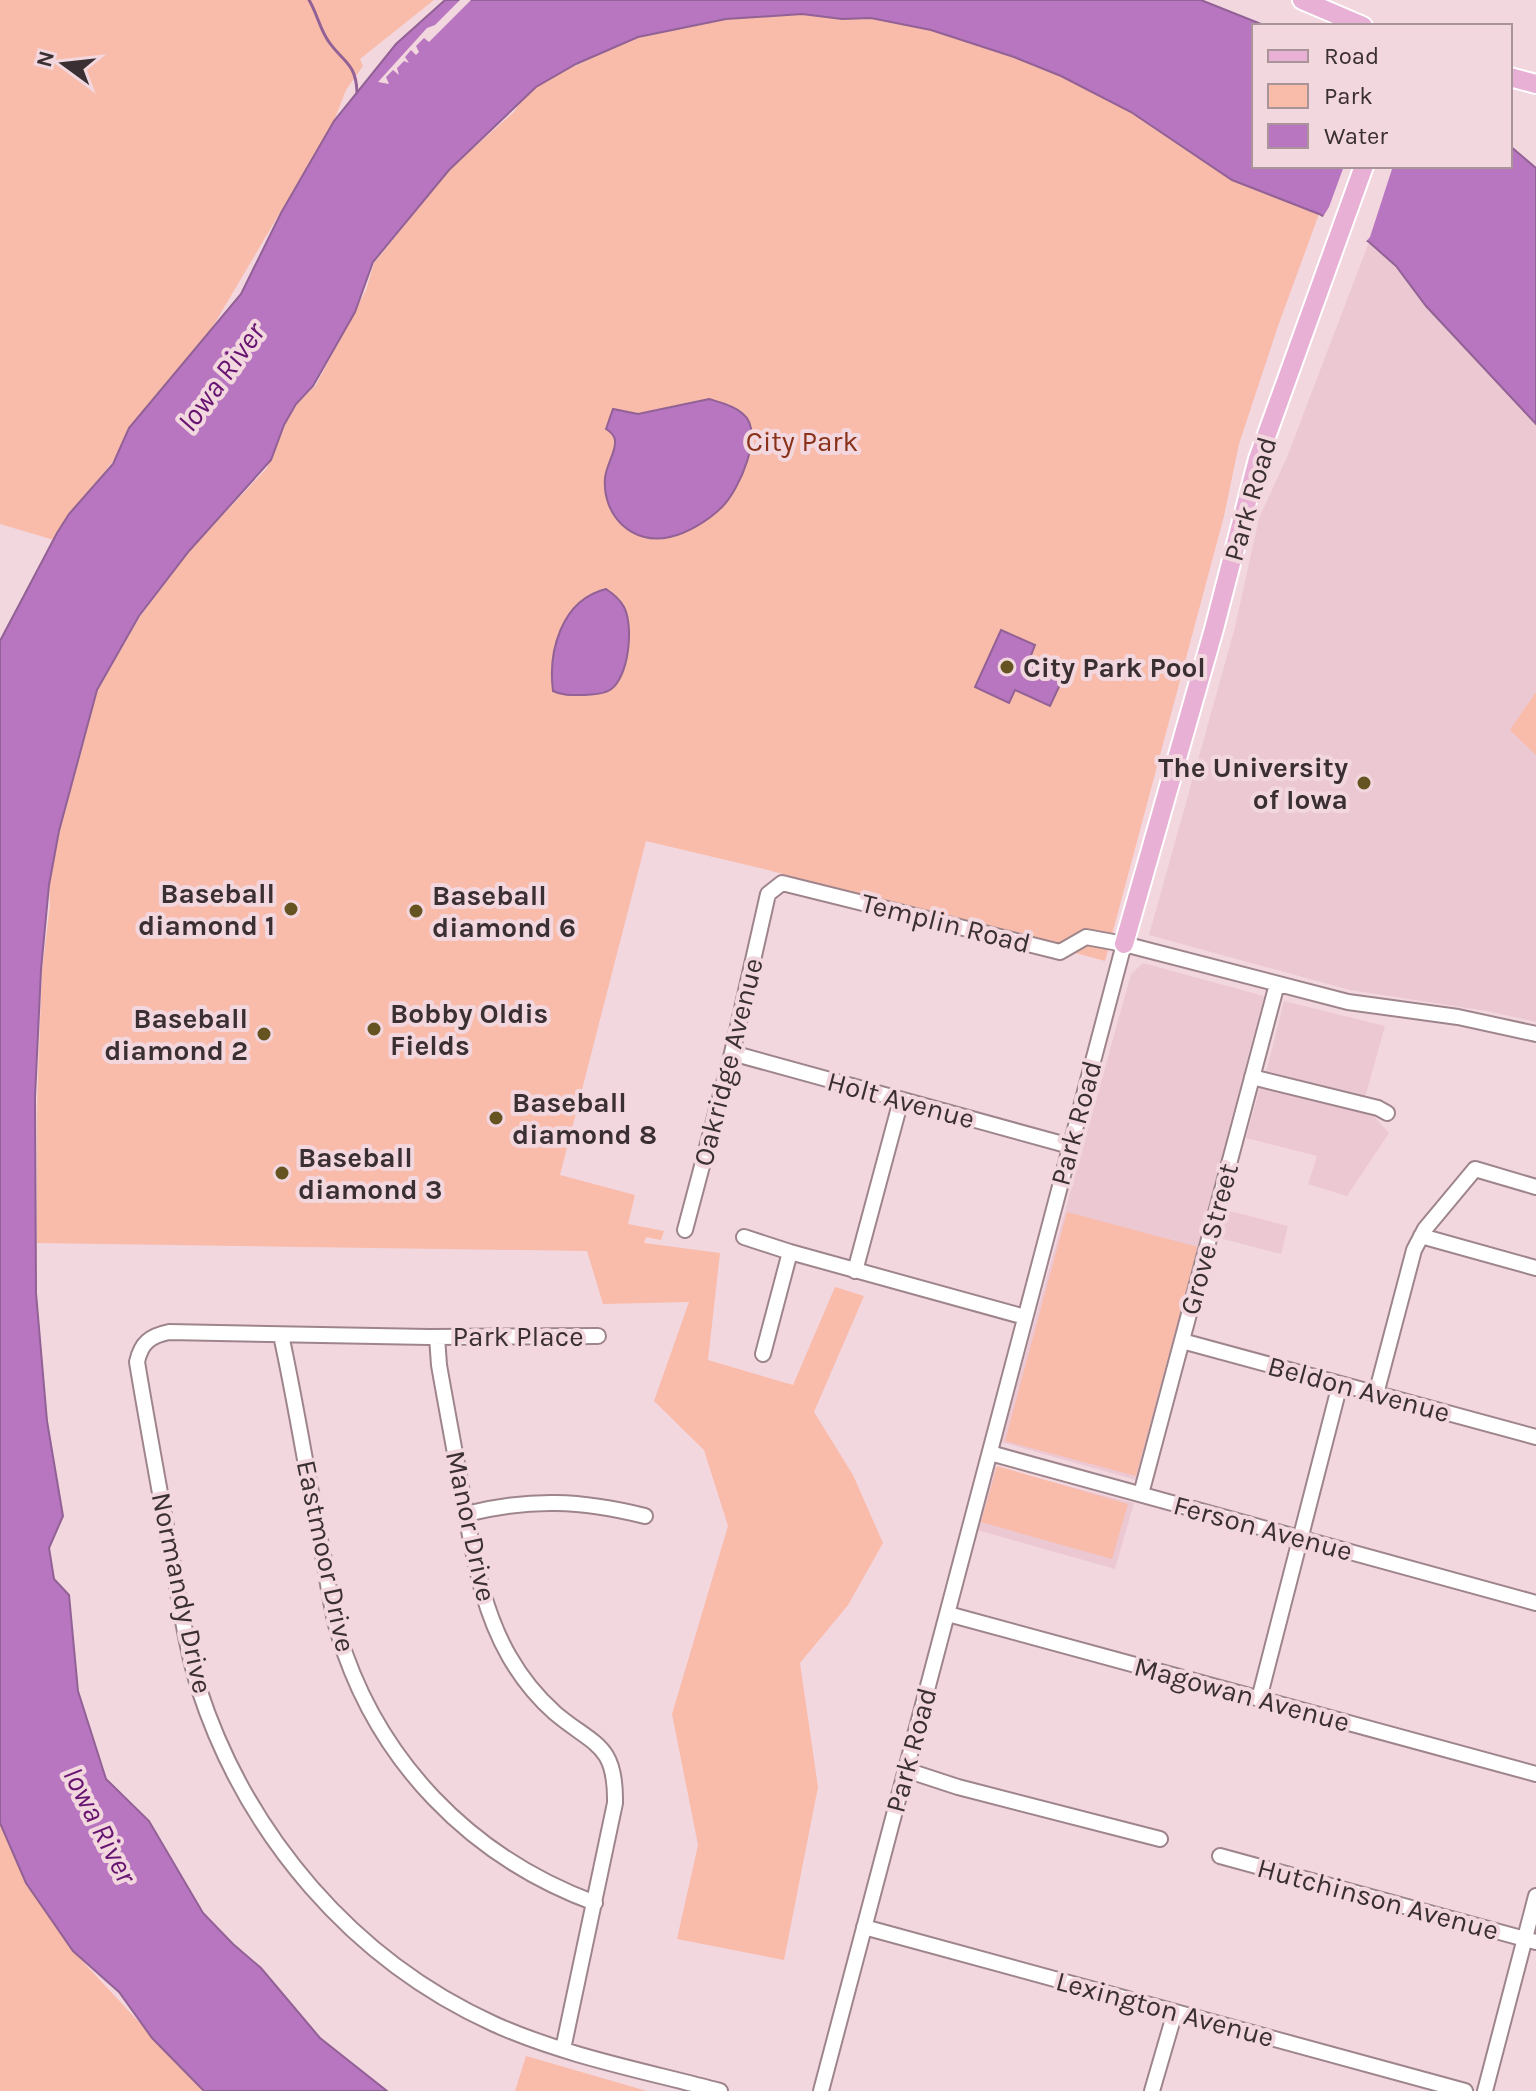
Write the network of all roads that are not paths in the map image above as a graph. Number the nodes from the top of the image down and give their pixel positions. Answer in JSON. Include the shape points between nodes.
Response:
{"nodes":[{"id":1,"x":1302,"y":0,"type":"edge"},
{"id":2,"x":1358,"y":24,"type":"edge"},
{"id":3,"x":1512,"y":78,"type":"edge"},
{"id":4,"x":1536,"y":84,"type":"edge"},
{"id":5,"x":1363,"y":168,"type":"edge"},
{"id":6,"x":768,"y":894,"type":"joint"},
{"id":7,"x":1124,"y":944,"type":"junction"},
{"id":8,"x":1277,"y":984,"type":"junction"},
{"id":9,"x":1536,"y":1034,"type":"edge"},
{"id":10,"x":732,"y":1053,"type":"junction"},
{"id":11,"x":1252,"y":1077,"type":"junction"},
{"id":12,"x":901,"y":1100,"type":"junction"},
{"id":13,"x":1387,"y":1113,"type":"dead end"},
{"id":14,"x":1070,"y":1146,"type":"junction"},
{"id":15,"x":1536,"y":1187,"type":"edge"},
{"id":16,"x":685,"y":1230,"type":"dead end"},
{"id":17,"x":1421,"y":1236,"type":"junction"},
{"id":18,"x":744,"y":1237,"type":"dead end"},
{"id":19,"x":790,"y":1252,"type":"junction"},
{"id":20,"x":1536,"y":1268,"type":"edge"},
{"id":21,"x":855,"y":1271,"type":"junction"},
{"id":22,"x":1025,"y":1317,"type":"junction"},
{"id":23,"x":281,"y":1335,"type":"junction"},
{"id":24,"x":598,"y":1336,"type":"dead end"},
{"id":25,"x":437,"y":1337,"type":"junction"},
{"id":26,"x":1182,"y":1341,"type":"junction"},
{"id":27,"x":763,"y":1354,"type":"dead end"},
{"id":28,"x":1340,"y":1384,"type":"junction"},
{"id":29,"x":1376,"y":1394,"type":"junction"},
{"id":30,"x":1536,"y":1437,"type":"edge"},
{"id":31,"x":990,"y":1453,"type":"junction"},
{"id":32,"x":1141,"y":1494,"type":"junction"},
{"id":33,"x":466,"y":1514,"type":"junction"},
{"id":34,"x":645,"y":1516,"type":"dead end"},
{"id":35,"x":1300,"y":1538,"type":"junction"},
{"id":36,"x":1536,"y":1603,"type":"edge"},
{"id":37,"x":948,"y":1614,"type":"junction"},
{"id":38,"x":1259,"y":1699,"type":"junction"},
{"id":39,"x":906,"y":1770,"type":"junction"},
{"id":40,"x":1536,"y":1774,"type":"edge"},
{"id":41,"x":1160,"y":1839,"type":"dead end"},
{"id":42,"x":1220,"y":1856,"type":"dead end"},
{"id":43,"x":1536,"y":1896,"type":"edge"},
{"id":44,"x":595,"y":1903,"type":"junction"},
{"id":45,"x":864,"y":1927,"type":"junction"},
{"id":46,"x":1530,"y":1941,"type":"edge"},
{"id":47,"x":1175,"y":2012,"type":"junction"},
{"id":48,"x":563,"y":2049,"type":"junction"},
{"id":49,"x":720,"y":2091,"type":"edge"},
{"id":50,"x":821,"y":2091,"type":"edge"},
{"id":51,"x":1152,"y":2091,"type":"edge"},
{"id":52,"x":1465,"y":2091,"type":"edge"},
{"id":53,"x":1485,"y":2091,"type":"edge"}],
"edges":[{"from":1,"to":2,"type":"main road"},
{"from":3,"to":4,"type":"main road"},
{"from":5,"to":7,"type":"main road","name":"Park Road","via":[[1258,459]]},
{"from":6,"to":7,"type":"street","name":"Templin Road","via":[[789,883],[1060,952],[1086,937]]},
{"from":6,"to":10,"type":"street","name":"Oakridge Avenue"},
{"from":7,"to":8,"type":"street","name":"Templin Road"},
{"from":7,"to":14,"type":"street","name":"Park Road"},
{"from":8,"to":9,"type":"street","name":"Templin Road","via":[[1348,1002]]},
{"from":8,"to":11,"type":"street","name":"Grove Street"},
{"from":10,"to":12,"type":"street","name":"Holt Avenue"},
{"from":10,"to":16,"type":"street","name":"Oakridge Avenue"},
{"from":11,"to":13,"type":"street"},
{"from":11,"to":26,"type":"street","name":"Grove Street"},
{"from":12,"to":14,"type":"street","name":"Holt Avenue"},
{"from":12,"to":21,"type":"street"},
{"from":14,"to":22,"type":"street","name":"Park Road"},
{"from":15,"to":17,"type":"street","via":[[1475,1169]]},
{"from":17,"to":20,"type":"street"},
{"from":17,"to":29,"type":"street"},
{"from":18,"to":19,"type":"street"},
{"from":19,"to":21,"type":"street"},
{"from":19,"to":27,"type":"street"},
{"from":21,"to":22,"type":"street"},
{"from":22,"to":31,"type":"street","name":"Park Road"},
{"from":23,"to":25,"type":"street","name":"Normandy Drive"},
{"from":23,"to":44,"type":"street","name":"Eastmoor Drive","via":[[338,1631],[372,1715],[418,1782],[476,1839],[532,1876]]},
{"from":23,"to":48,"type":"street","name":"Normandy Drive","via":[[158,1334],[144,1344],[137,1362],[183,1623],[212,1724],[270,1836],[347,1926],[402,1972],[443,1997],[496,2025]]},
{"from":24,"to":25,"type":"street","name":"Park Place"},
{"from":25,"to":33,"type":"street","name":"Manor Drive"},
{"from":26,"to":28,"type":"street","name":"Beldon Avenue"},
{"from":26,"to":32,"type":"street","name":"Grove Street"},
{"from":28,"to":29,"type":"street","name":"Beldon Avenue"},
{"from":28,"to":35,"type":"street"},
{"from":29,"to":30,"type":"street","name":"Beldon Avenue"},
{"from":31,"to":32,"type":"street","name":"Ferson Avenue"},
{"from":31,"to":37,"type":"street","name":"Park Road"},
{"from":32,"to":35,"type":"street","name":"Ferson Avenue"},
{"from":33,"to":34,"type":"street","via":[[553,1501]]},
{"from":33,"to":44,"type":"street","name":"Manor Drive","via":[[483,1596],[508,1654],[542,1700],[602,1747],[613,1770],[615,1803]]},
{"from":35,"to":36,"type":"street","name":"Ferson Avenue"},
{"from":35,"to":38,"type":"street"},
{"from":37,"to":38,"type":"street","name":"Magowan Avenue"},
{"from":37,"to":39,"type":"street","name":"Park Road"},
{"from":38,"to":40,"type":"street","name":"Magowan Avenue"},
{"from":39,"to":41,"type":"street"},
{"from":39,"to":45,"type":"street","name":"Park Road"},
{"from":42,"to":46,"type":"street","name":"Hutchinson Avenue"},
{"from":43,"to":46,"type":"street"},
{"from":44,"to":48,"type":"street","name":"Manor Drive"},
{"from":45,"to":47,"type":"street","name":"Lexington Avenue"},
{"from":45,"to":50,"type":"street","name":"Park Road"},
{"from":46,"to":53,"type":"street"},
{"from":47,"to":51,"type":"street"},
{"from":47,"to":52,"type":"street","name":"Lexington Avenue"},
{"from":48,"to":49,"type":"street","name":"Normandy Drive"}]}
